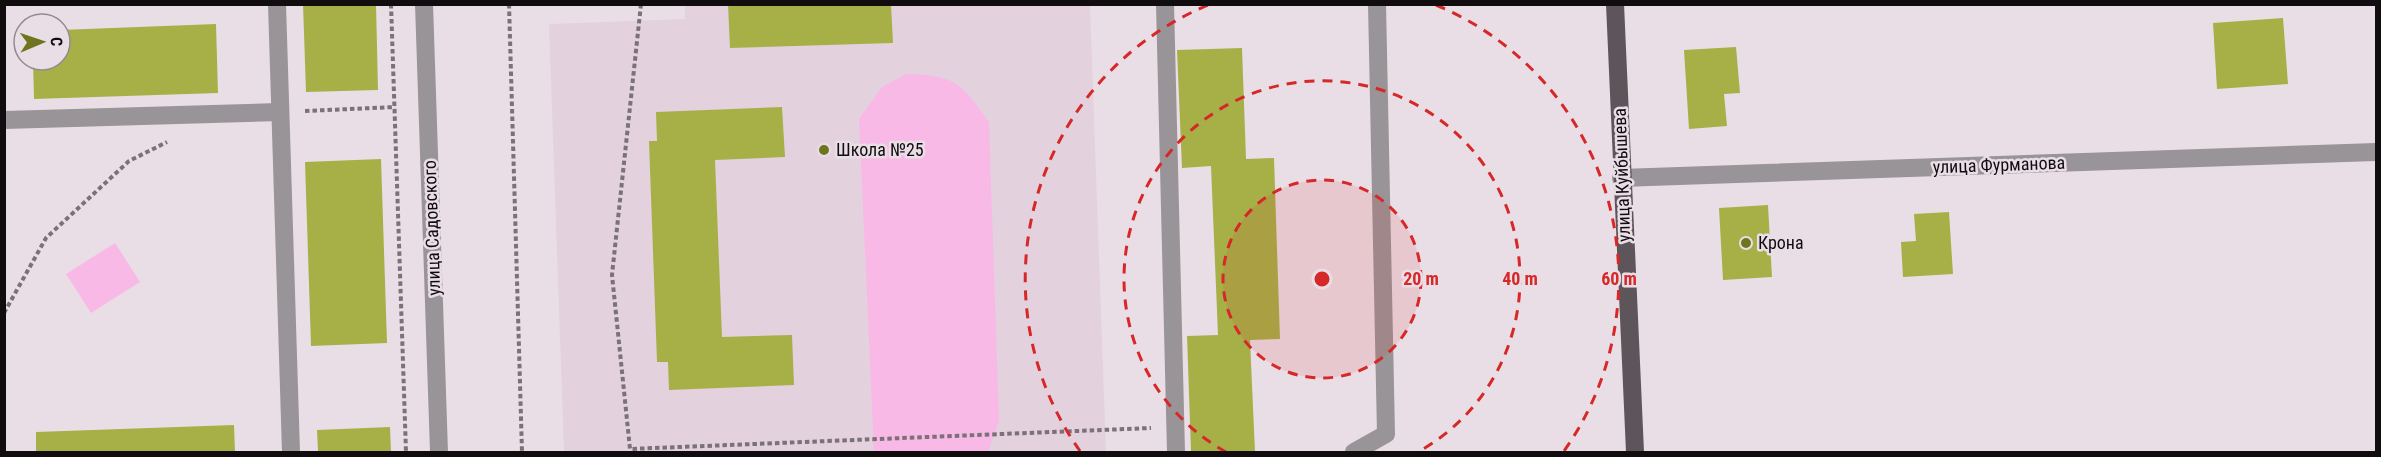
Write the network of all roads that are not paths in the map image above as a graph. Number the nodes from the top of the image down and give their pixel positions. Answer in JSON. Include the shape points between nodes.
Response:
{"nodes":[{"id":1,"x":277,"y":4,"type":"edge"},
{"id":2,"x":424,"y":4,"type":"edge"},
{"id":3,"x":1165,"y":4,"type":"edge"},
{"id":4,"x":1377,"y":4,"type":"edge"},
{"id":5,"x":1615,"y":4,"type":"edge"},
{"id":6,"x":280,"y":112,"type":"junction"},
{"id":7,"x":4,"y":120,"type":"edge"},
{"id":8,"x":2376,"y":152,"type":"edge"},
{"id":9,"x":1622,"y":178,"type":"junction"},
{"id":10,"x":291,"y":453,"type":"edge"},
{"id":11,"x":439,"y":453,"type":"edge"},
{"id":12,"x":1176,"y":453,"type":"edge"},
{"id":13,"x":1354,"y":453,"type":"edge"},
{"id":14,"x":1635,"y":453,"type":"edge"}],
"edges":[{"from":1,"to":6,"type":"street"},
{"from":2,"to":11,"type":"street","name":"улица Садовского"},
{"from":3,"to":12,"type":"street"},
{"from":4,"to":13,"type":"street","via":[[1386,434]]},
{"from":5,"to":9,"type":"main road","name":"улица Куйбышева"},
{"from":6,"to":7,"type":"street"},
{"from":6,"to":10,"type":"street"},
{"from":8,"to":9,"type":"street","name":"улица Фурманова"},
{"from":9,"to":14,"type":"main road","name":"улица Куйбышева"}]}
